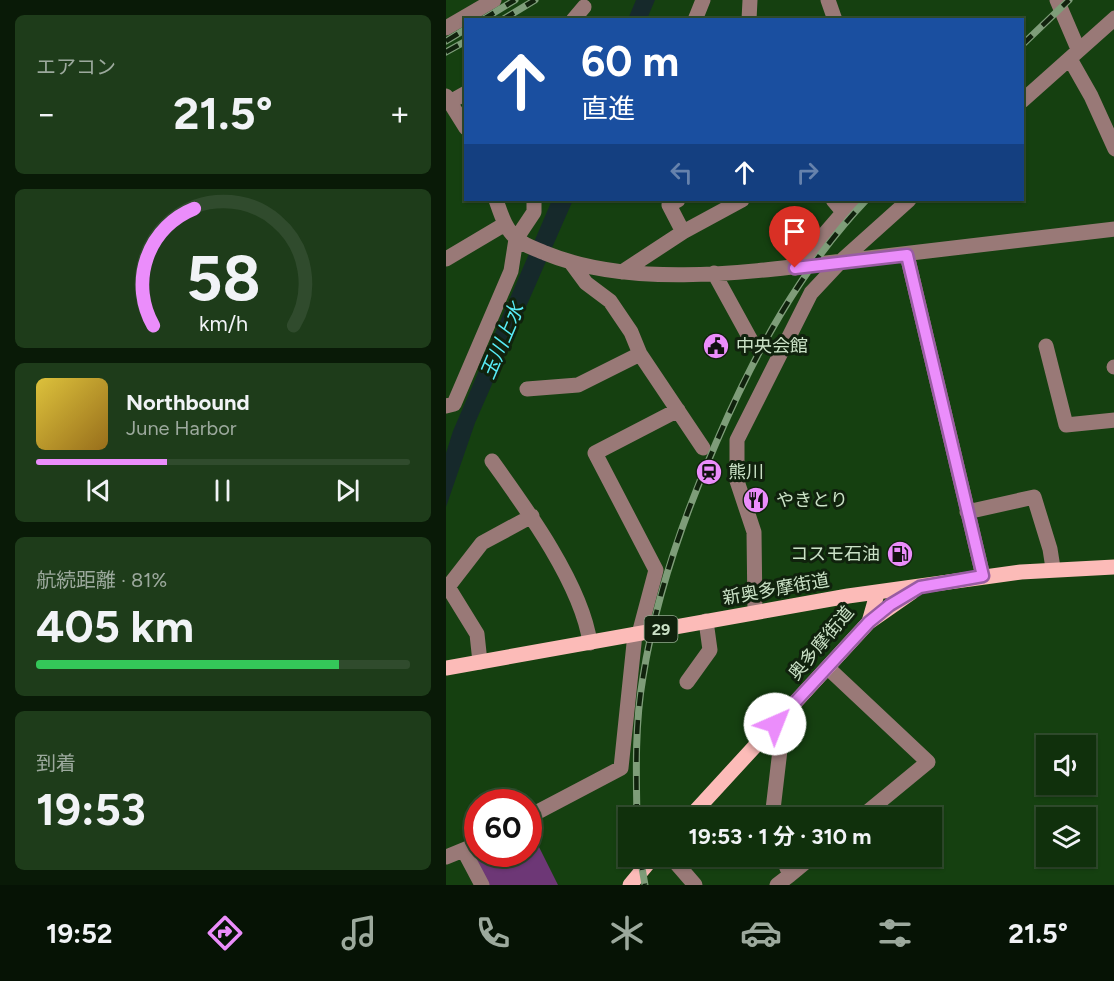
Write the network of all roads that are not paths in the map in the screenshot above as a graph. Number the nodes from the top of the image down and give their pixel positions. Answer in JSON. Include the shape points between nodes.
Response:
{"nodes":[{"id":1,"x":494,"y":0,"type":"edge"},
{"id":2,"x":703,"y":0,"type":"edge"},
{"id":3,"x":750,"y":0,"type":"edge"},
{"id":4,"x":828,"y":0,"type":"edge"},
{"id":5,"x":1057,"y":0,"type":"edge"},
{"id":6,"x":584,"y":6,"type":"dead end"},
{"id":7,"x":575,"y":18,"type":"edge"},
{"id":8,"x":696,"y":18,"type":"edge"},
{"id":9,"x":749,"y":18,"type":"edge"},
{"id":10,"x":834,"y":18,"type":"edge"},
{"id":11,"x":1115,"y":18,"type":"edge"},
{"id":12,"x":446,"y":28,"type":"edge"},
{"id":13,"x":1074,"y":54,"type":"junction"},
{"id":14,"x":464,"y":94,"type":"edge"},
{"id":15,"x":448,"y":99,"type":"edge"},
{"id":16,"x":1024,"y":99,"type":"edge"},
{"id":17,"x":1108,"y":115,"type":"edge"},
{"id":18,"x":464,"y":125,"type":"edge"},
{"id":19,"x":1115,"y":149,"type":"edge"},
{"id":20,"x":496,"y":201,"type":"edge"},
{"id":21,"x":534,"y":201,"type":"edge"},
{"id":22,"x":676,"y":201,"type":"edge"},
{"id":23,"x":740,"y":201,"type":"edge"},
{"id":24,"x":908,"y":201,"type":"edge"},
{"id":25,"x":838,"y":206,"type":"edge"},
{"id":26,"x":505,"y":224,"type":"junction"},
{"id":27,"x":1115,"y":229,"type":"edge"},
{"id":28,"x":683,"y":232,"type":"junction"},
{"id":29,"x":522,"y":243,"type":"junction"},
{"id":30,"x":907,"y":255,"type":"junction"},
{"id":31,"x":446,"y":259,"type":"edge"},
{"id":32,"x":841,"y":261,"type":"junction"},
{"id":33,"x":572,"y":264,"type":"junction"},
{"id":34,"x":795,"y":268,"type":"junction"},
{"id":35,"x":622,"y":272,"type":"junction"},
{"id":36,"x":714,"y":273,"type":"junction"},
{"id":37,"x":753,"y":344,"type":"dead end"},
{"id":38,"x":1046,"y":346,"type":"dead end"},
{"id":39,"x":640,"y":354,"type":"junction"},
{"id":40,"x":527,"y":389,"type":"dead end"},
{"id":41,"x":446,"y":406,"type":"edge"},
{"id":42,"x":677,"y":410,"type":"junction"},
{"id":43,"x":1115,"y":420,"type":"edge"},
{"id":44,"x":703,"y":448,"type":"dead end"},
{"id":45,"x":492,"y":461,"type":"dead end"},
{"id":46,"x":967,"y":512,"type":"junction"},
{"id":47,"x":532,"y":516,"type":"junction"},
{"id":48,"x":1115,"y":567,"type":"edge"},
{"id":49,"x":1053,"y":568,"type":"junction"},
{"id":50,"x":983,"y":576,"type":"junction"},
{"id":51,"x":920,"y":587,"type":"junction"},
{"id":52,"x":877,"y":594,"type":"junction"},
{"id":53,"x":755,"y":612,"type":"junction"},
{"id":54,"x":706,"y":621,"type":"junction"},
{"id":55,"x":869,"y":622,"type":"junction"},
{"id":56,"x":637,"y":634,"type":"junction"},
{"id":57,"x":590,"y":643,"type":"junction"},
{"id":58,"x":480,"y":662,"type":"junction"},
{"id":59,"x":446,"y":668,"type":"edge"},
{"id":60,"x":828,"y":668,"type":"junction"},
{"id":61,"x":688,"y":682,"type":"dead end"},
{"id":62,"x":775,"y":724,"type":"junction"},
{"id":63,"x":699,"y":807,"type":"edge"},
{"id":64,"x":773,"y":807,"type":"edge"},
{"id":65,"x":873,"y":807,"type":"edge"},
{"id":66,"x":542,"y":810,"type":"edge"},
{"id":67,"x":464,"y":851,"type":"edge"},
{"id":68,"x":446,"y":857,"type":"edge"},
{"id":69,"x":477,"y":867,"type":"edge"},
{"id":70,"x":645,"y":867,"type":"edge"},
{"id":71,"x":679,"y":867,"type":"edge"},
{"id":72,"x":787,"y":867,"type":"edge"},
{"id":73,"x":800,"y":867,"type":"edge"},
{"id":74,"x":790,"y":875,"type":"junction"},
{"id":75,"x":482,"y":885,"type":"edge"},
{"id":76,"x":630,"y":885,"type":"edge"},
{"id":77,"x":695,"y":885,"type":"edge"},
{"id":78,"x":777,"y":885,"type":"edge"}],
"edges":[{"from":1,"to":12,"type":"street"},
{"from":2,"to":8,"type":"street"},
{"from":3,"to":9,"type":"street"},
{"from":4,"to":10,"type":"street"},
{"from":5,"to":13,"type":"street"},
{"from":6,"to":7,"type":"street"},
{"from":11,"to":13,"type":"street"},
{"from":13,"to":16,"type":"street"},
{"from":13,"to":17,"type":"street"},
{"from":14,"to":15,"type":"street"},
{"from":15,"to":18,"type":"street"},
{"from":17,"to":19,"type":"street"},
{"from":20,"to":26,"type":"street"},
{"from":21,"to":29,"type":"street","via":[[534,212]]},
{"from":22,"to":28,"type":"street","via":[[669,205]]},
{"from":23,"to":28,"type":"street"},
{"from":24,"to":32,"type":"street"},
{"from":25,"to":34,"type":"street"},
{"from":26,"to":29,"type":"street"},
{"from":26,"to":31,"type":"street"},
{"from":27,"to":30,"type":"street"},
{"from":28,"to":35,"type":"street"},
{"from":29,"to":33,"type":"street"},
{"from":29,"to":41,"type":"street","via":[[454,404]]},
{"from":30,"to":32,"type":"street"},
{"from":30,"to":46,"type":"street"},
{"from":32,"to":34,"type":"street"},
{"from":32,"to":53,"type":"street","via":[[811,293],[737,440],[737,481],[754,532]]},
{"from":33,"to":35,"type":"street"},
{"from":33,"to":39,"type":"street","via":[[586,283],[610,302],[631,332]]},
{"from":34,"to":36,"type":"street"},
{"from":35,"to":36,"type":"street"},
{"from":36,"to":37,"type":"street"},
{"from":38,"to":43,"type":"street","via":[[1066,425]]},
{"from":39,"to":40,"type":"street","via":[[578,385]]},
{"from":39,"to":42,"type":"street"},
{"from":42,"to":44,"type":"street"},
{"from":42,"to":56,"type":"street","via":[[595,453],[656,570]]},
{"from":45,"to":47,"type":"street"},
{"from":46,"to":49,"type":"street","via":[[1034,497]]},
{"from":46,"to":50,"type":"street"},
{"from":47,"to":57,"type":"street","via":[[578,601]]},
{"from":47,"to":58,"type":"street","via":[[482,543],[448,587],[477,634]]},
{"from":48,"to":49,"type":"main road","name":"新奥多摩街道","number":"29"},
{"from":49,"to":50,"type":"main road","name":"新奥多摩街道","number":"29"},
{"from":50,"to":51,"type":"main road","name":"新奥多摩街道","number":"29"},
{"from":51,"to":52,"type":"main road","name":"新奥多摩街道","number":"29"},
{"from":51,"to":55,"type":"main road"},
{"from":52,"to":53,"type":"main road","name":"新奥多摩街道","number":"29"},
{"from":52,"to":55,"type":"main road","name":"奥多摩街道"},
{"from":53,"to":54,"type":"main road","name":"新奥多摩街道","number":"29"},
{"from":54,"to":56,"type":"main road","name":"新奥多摩街道","number":"29"},
{"from":54,"to":61,"type":"street","via":[[710,650]]},
{"from":55,"to":60,"type":"main road","name":"奥多摩街道"},
{"from":56,"to":57,"type":"main road","name":"新奥多摩街道","number":"29"},
{"from":56,"to":66,"type":"street","via":[[621,768]]},
{"from":57,"to":58,"type":"main road","name":"新奥多摩街道","number":"29"},
{"from":58,"to":59,"type":"main road","name":"新奥多摩街道","number":"29"},
{"from":60,"to":62,"type":"main road","name":"奥多摩街道"},
{"from":60,"to":65,"type":"street","via":[[928,762]]},
{"from":62,"to":63,"type":"main road","name":"奥多摩街道"},
{"from":62,"to":64,"type":"street","via":[[780,750]]},
{"from":67,"to":68,"type":"street"},
{"from":69,"to":75,"type":"street"},
{"from":70,"to":76,"type":"main road"},
{"from":71,"to":77,"type":"street"},
{"from":72,"to":74,"type":"street"},
{"from":73,"to":74,"type":"street"},
{"from":74,"to":78,"type":"street"}]}
